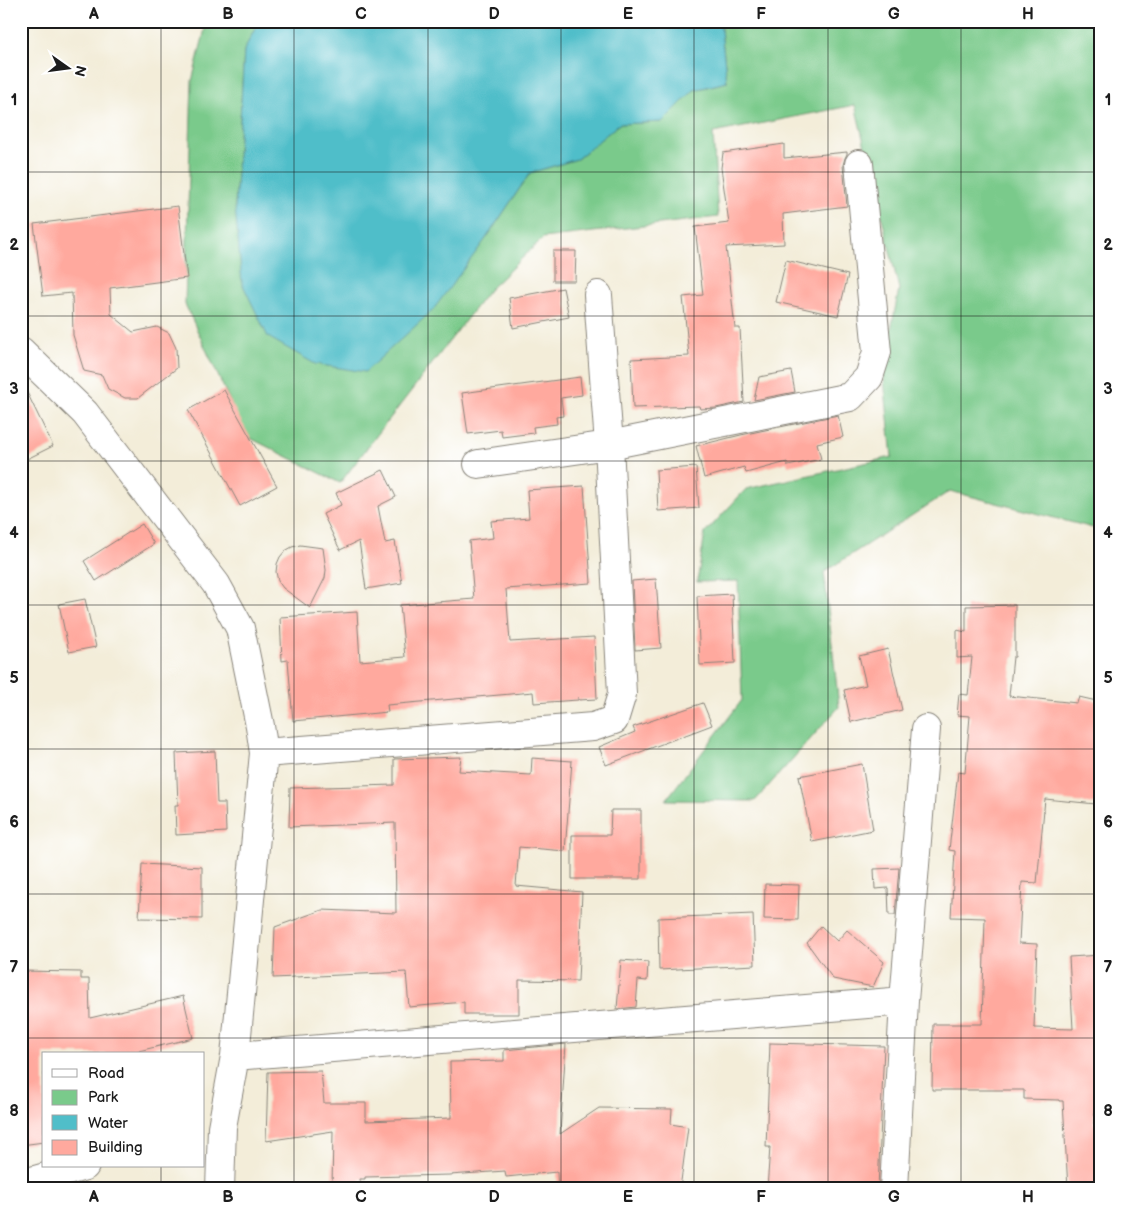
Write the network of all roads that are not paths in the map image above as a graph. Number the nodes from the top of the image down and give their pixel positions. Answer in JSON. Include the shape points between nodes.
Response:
{"nodes":[{"id":1,"x":860,"y":164,"type":"dead end"},
{"id":2,"x":598,"y":295,"type":"dead end"},
{"id":3,"x":21,"y":351,"type":"edge"},
{"id":4,"x":609,"y":445,"type":"junction"},
{"id":5,"x":478,"y":464,"type":"dead end"},
{"id":6,"x":926,"y":729,"type":"dead end"},
{"id":7,"x":264,"y":754,"type":"junction"},
{"id":8,"x":904,"y":1001,"type":"junction"},
{"id":9,"x":235,"y":1056,"type":"junction"},
{"id":10,"x":213,"y":1130,"type":"edge"},
{"id":11,"x":77,"y":1168,"type":"edge"},
{"id":12,"x":21,"y":1184,"type":"edge"},
{"id":13,"x":220,"y":1189,"type":"edge"},
{"id":14,"x":894,"y":1189,"type":"edge"}],
"edges":[{"from":1,"to":4,"type":"street","via":[[877,352],[869,377],[850,397]]},
{"from":2,"to":4,"type":"street"},
{"from":3,"to":7,"type":"street","via":[[85,413],[216,584],[240,628]]},
{"from":4,"to":5,"type":"street"},
{"from":4,"to":7,"type":"street","via":[[622,694],[614,720],[593,727]]},
{"from":6,"to":8,"type":"street"},
{"from":7,"to":9,"type":"street"},
{"from":8,"to":9,"type":"street"},
{"from":8,"to":14,"type":"street"},
{"from":9,"to":10,"type":"street"},
{"from":10,"to":13,"type":"street"},
{"from":11,"to":12,"type":"street"}]}
